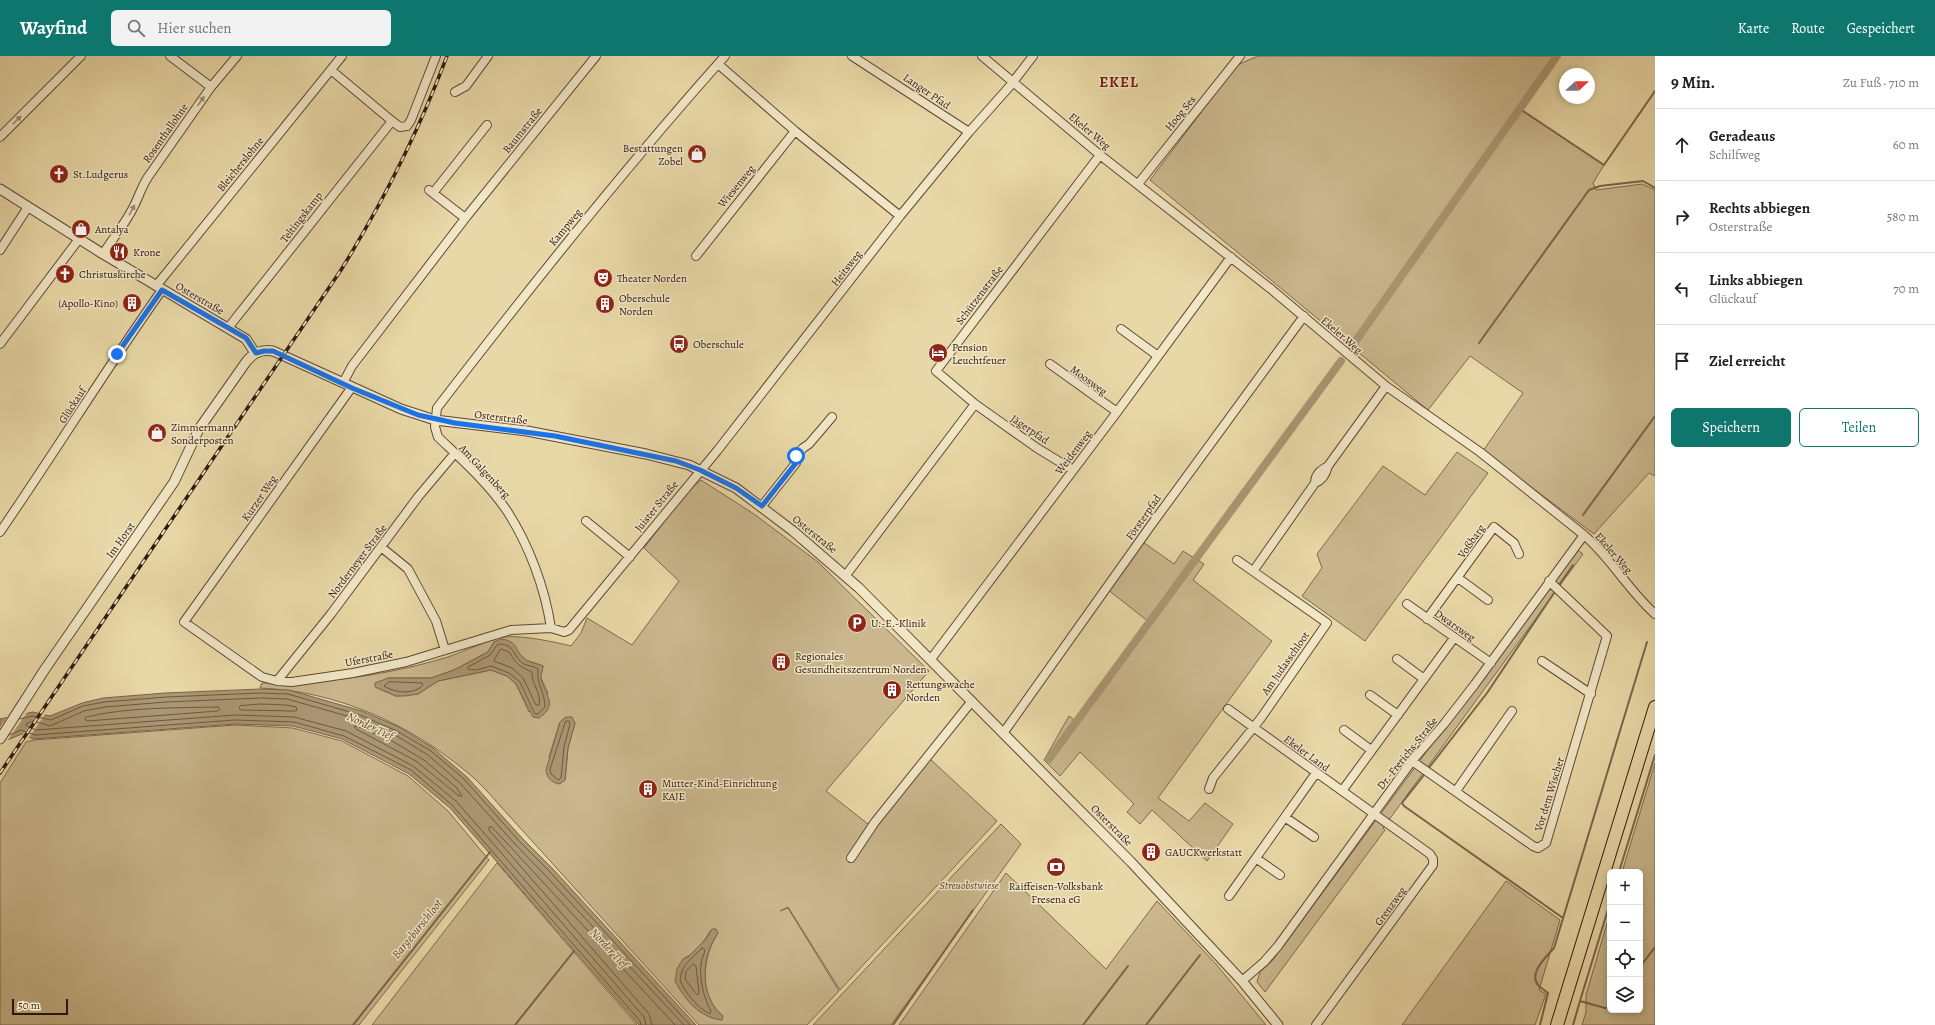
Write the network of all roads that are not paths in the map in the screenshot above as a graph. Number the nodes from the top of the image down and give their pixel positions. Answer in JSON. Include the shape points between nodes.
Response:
{"nodes":[{"id":1,"x":81,"y":56,"type":"edge"},
{"id":2,"x":170,"y":56,"type":"edge"},
{"id":3,"x":237,"y":56,"type":"edge"},
{"id":4,"x":342,"y":56,"type":"edge"},
{"id":5,"x":436,"y":56,"type":"edge"},
{"id":6,"x":488,"y":56,"type":"edge"},
{"id":7,"x":596,"y":56,"type":"edge"},
{"id":8,"x":725,"y":56,"type":"edge"},
{"id":9,"x":852,"y":56,"type":"edge"},
{"id":10,"x":982,"y":56,"type":"edge"},
{"id":11,"x":1033,"y":56,"type":"edge"},
{"id":12,"x":1240,"y":56,"type":"edge"},
{"id":13,"x":718,"y":64,"type":"junction"},
{"id":14,"x":331,"y":70,"type":"junction"},
{"id":15,"x":1013,"y":82,"type":"junction"},
{"id":16,"x":211,"y":87,"type":"junction"},
{"id":17,"x":455,"y":92,"type":"dead end"},
{"id":18,"x":392,"y":120,"type":"junction"},
{"id":19,"x":487,"y":125,"type":"dead end"},
{"id":20,"x":795,"y":131,"type":"junction"},
{"id":21,"x":969,"y":132,"type":"junction"},
{"id":22,"x":0,"y":138,"type":"edge"},
{"id":23,"x":1100,"y":154,"type":"junction"},
{"id":24,"x":1138,"y":184,"type":"junction"},
{"id":25,"x":0,"y":190,"type":"edge"},
{"id":26,"x":28,"y":207,"type":"junction"},
{"id":27,"x":900,"y":216,"type":"junction"},
{"id":28,"x":465,"y":218,"type":"junction"},
{"id":29,"x":79,"y":239,"type":"junction"},
{"id":30,"x":0,"y":250,"type":"edge"},
{"id":31,"x":103,"y":254,"type":"junction"},
{"id":32,"x":696,"y":256,"type":"dead end"},
{"id":33,"x":1231,"y":257,"type":"junction"},
{"id":34,"x":159,"y":288,"type":"junction"},
{"id":35,"x":1304,"y":316,"type":"junction"},
{"id":36,"x":228,"y":328,"type":"junction"},
{"id":37,"x":1121,"y":329,"type":"dead end"},
{"id":38,"x":0,"y":344,"type":"edge"},
{"id":39,"x":256,"y":353,"type":"junction"},
{"id":40,"x":1158,"y":356,"type":"junction"},
{"id":41,"x":1050,"y":364,"type":"dead end"},
{"id":42,"x":342,"y":383,"type":"junction"},
{"id":43,"x":1386,"y":386,"type":"junction"},
{"id":44,"x":352,"y":388,"type":"junction"},
{"id":45,"x":975,"y":404,"type":"junction"},
{"id":46,"x":1116,"y":412,"type":"junction"},
{"id":47,"x":832,"y":417,"type":"dead end"},
{"id":48,"x":435,"y":420,"type":"junction"},
{"id":49,"x":454,"y":453,"type":"junction"},
{"id":50,"x":700,"y":470,"type":"junction"},
{"id":51,"x":1073,"y":470,"type":"junction"},
{"id":52,"x":762,"y":506,"type":"junction"},
{"id":53,"x":586,"y":521,"type":"dead end"},
{"id":54,"x":0,"y":532,"type":"edge"},
{"id":55,"x":1584,"y":535,"type":"junction"},
{"id":56,"x":381,"y":547,"type":"junction"},
{"id":57,"x":1519,"y":554,"type":"dead end"},
{"id":58,"x":630,"y":557,"type":"junction"},
{"id":59,"x":1237,"y":560,"type":"dead end"},
{"id":60,"x":1254,"y":570,"type":"junction"},
{"id":61,"x":846,"y":575,"type":"junction"},
{"id":62,"x":1458,"y":578,"type":"junction"},
{"id":63,"x":1549,"y":581,"type":"junction"},
{"id":64,"x":1488,"y":600,"type":"dead end"},
{"id":65,"x":1407,"y":604,"type":"dead end"},
{"id":66,"x":1653,"y":611,"type":"edge"},
{"id":67,"x":1427,"y":619,"type":"junction"},
{"id":68,"x":184,"y":622,"type":"joint"},
{"id":69,"x":551,"y":628,"type":"junction"},
{"id":70,"x":570,"y":630,"type":"joint"},
{"id":71,"x":1454,"y":638,"type":"junction"},
{"id":72,"x":446,"y":650,"type":"junction"},
{"id":73,"x":930,"y":659,"type":"junction"},
{"id":74,"x":1397,"y":659,"type":"dead end"},
{"id":75,"x":1542,"y":661,"type":"dead end"},
{"id":76,"x":1490,"y":663,"type":"junction"},
{"id":77,"x":1424,"y":679,"type":"junction"},
{"id":78,"x":277,"y":681,"type":"junction"},
{"id":79,"x":1370,"y":694,"type":"dead end"},
{"id":80,"x":1591,"y":694,"type":"junction"},
{"id":81,"x":972,"y":701,"type":"junction"},
{"id":82,"x":1655,"y":707,"type":"edge"},
{"id":83,"x":1228,"y":709,"type":"dead end"},
{"id":84,"x":1512,"y":711,"type":"dead end"},
{"id":85,"x":1398,"y":715,"type":"junction"},
{"id":86,"x":1253,"y":727,"type":"junction"},
{"id":87,"x":1344,"y":730,"type":"dead end"},
{"id":88,"x":1004,"y":732,"type":"junction"},
{"id":89,"x":0,"y":739,"type":"edge"},
{"id":90,"x":1371,"y":750,"type":"junction"},
{"id":91,"x":1412,"y":761,"type":"junction"},
{"id":92,"x":1316,"y":773,"type":"junction"},
{"id":93,"x":1209,"y":789,"type":"dead end"},
{"id":94,"x":1342,"y":791,"type":"junction"},
{"id":95,"x":1456,"y":792,"type":"junction"},
{"id":96,"x":1374,"y":814,"type":"junction"},
{"id":97,"x":1286,"y":818,"type":"junction"},
{"id":98,"x":1314,"y":837,"type":"dead end"},
{"id":99,"x":851,"y":858,"type":"dead end"},
{"id":100,"x":1257,"y":859,"type":"junction"},
{"id":101,"x":1280,"y":875,"type":"dead end"},
{"id":102,"x":1229,"y":896,"type":"dead end"},
{"id":103,"x":1242,"y":981,"type":"junction"},
{"id":104,"x":1278,"y":1025,"type":"edge"},
{"id":105,"x":1316,"y":1025,"type":"edge"},
{"id":106,"x":1557,"y":1025,"type":"edge"}],
"edges":[{"from":22,"to":1,"type":"street","one_way":true},
{"from":2,"to":16,"type":"street"},
{"from":3,"to":16,"type":"street","name":"Rosenthallohne"},
{"from":4,"to":14,"type":"street","name":"Bleicherslohne"},
{"from":5,"to":18,"type":"street","via":[[412,120],[407,126],[400,126]]},
{"from":6,"to":17,"type":"street","via":[[466,86]]},
{"from":7,"to":28,"type":"street","name":"Baumstraße"},
{"from":8,"to":13,"type":"street","name":"Kampweg"},
{"from":9,"to":21,"type":"street","name":"Langer Pfad"},
{"from":10,"to":15,"type":"street","name":"Ekeler Weg"},
{"from":11,"to":15,"type":"street","name":"Heitsweg"},
{"from":12,"to":24,"type":"street","name":"Hoog Ses"},
{"from":13,"to":20,"type":"street"},
{"from":13,"to":48,"type":"street","name":"Kampweg","via":[[629,165],[542,272],[437,408]]},
{"from":14,"to":18,"type":"street"},
{"from":14,"to":34,"type":"street","name":"Bleicherslohne"},
{"from":15,"to":21,"type":"street","name":"Heitsweg"},
{"from":15,"to":23,"type":"street","name":"Ekeler Weg"},
{"from":31,"to":16,"type":"street","name":"Rosenthallohne","one_way":true,"via":[[127,218],[148,177]]},
{"from":18,"to":36,"type":"street","name":"Teltingskamp"},
{"from":19,"to":28,"type":"street","via":[[431,192]]},
{"from":20,"to":27,"type":"street"},
{"from":20,"to":32,"type":"street","name":"Wiesenweg"},
{"from":21,"to":27,"type":"street","name":"Heitsweg"},
{"from":23,"to":24,"type":"street","name":"Ekeler Weg"},
{"from":23,"to":45,"type":"street","name":"Schützenstraße","via":[[936,371]]},
{"from":24,"to":33,"type":"street","name":"Ekeler Weg"},
{"from":25,"to":26,"type":"street","name":"Osterstraße"},
{"from":26,"to":29,"type":"street","name":"Osterstraße"},
{"from":26,"to":30,"type":"street"},
{"from":27,"to":50,"type":"street","name":"Heitsweg"},
{"from":28,"to":42,"type":"street","name":"Baumstraße","via":[[352,366]]},
{"from":29,"to":31,"type":"street","name":"Osterstraße"},
{"from":29,"to":38,"type":"street"},
{"from":31,"to":34,"type":"street","name":"Osterstraße"},
{"from":33,"to":35,"type":"street","name":"Ekeler Weg"},
{"from":33,"to":40,"type":"street","name":"Weidenweg"},
{"from":34,"to":36,"type":"street","name":"Osterstraße"},
{"from":34,"to":54,"type":"street","name":"Glückauf","via":[[82,410]]},
{"from":35,"to":43,"type":"street","name":"Ekeler Weg"},
{"from":35,"to":88,"type":"street","name":"Försterpfad"},
{"from":36,"to":39,"type":"street","name":"Osterstraße","via":[[246,338]]},
{"from":37,"to":40,"type":"street"},
{"from":39,"to":42,"type":"street","name":"Osterstraße","via":[[273,351]]},
{"from":39,"to":89,"type":"street","name":"Im Horst","via":[[246,362],[199,429],[174,482]]},
{"from":40,"to":46,"type":"street","name":"Weidenweg"},
{"from":41,"to":46,"type":"street","name":"Moosweg"},
{"from":42,"to":44,"type":"street","name":"Osterstraße"},
{"from":43,"to":55,"type":"street","name":"Ekeler Weg","via":[[1480,452]]},
{"from":43,"to":60,"type":"street","via":[[1328,466],[1327,472],[1315,483]]},
{"from":44,"to":48,"type":"street","name":"Osterstraße"},
{"from":44,"to":68,"type":"street","name":"Kurzer Weg"},
{"from":45,"to":51,"type":"street","name":"Jägerpfad"},
{"from":45,"to":61,"type":"street"},
{"from":46,"to":51,"type":"street","name":"Weidenweg"},
{"from":47,"to":52,"type":"street","via":[[796,456],[796,463]]},
{"from":48,"to":49,"type":"street","name":"Am Galgenberg","via":[[438,437]]},
{"from":48,"to":50,"type":"street","name":"Osterstraße","via":[[555,436],[676,461]]},
{"from":49,"to":56,"type":"street","name":"Norderneyer Straße"},
{"from":49,"to":69,"type":"street","name":"Am Galgenberg","via":[[483,482],[510,516],[537,574]]},
{"from":50,"to":52,"type":"street","name":"Osterstraße","via":[[736,488]]},
{"from":50,"to":58,"type":"street","name":"Juister Straße"},
{"from":51,"to":73,"type":"street","name":"Weidenweg"},
{"from":52,"to":61,"type":"street","name":"Osterstraße"},
{"from":53,"to":58,"type":"street"},
{"from":55,"to":63,"type":"street","name":"Dr.-Frerichs-Straße"},
{"from":55,"to":66,"type":"street","name":"Ekeler Weg","via":[[1637,597]]},
{"from":56,"to":72,"type":"street","via":[[408,569],[436,621]]},
{"from":56,"to":78,"type":"street","name":"Norderneyer Straße"},
{"from":57,"to":62,"type":"street","name":"Voßbarg","via":[[1514,543],[1494,527]]},
{"from":58,"to":70,"type":"street","name":"Juister Straße"},
{"from":59,"to":60,"type":"street","name":"Am Judasschloot"},
{"from":60,"to":86,"type":"street","name":"Am Judasschloot","via":[[1328,623]]},
{"from":61,"to":73,"type":"street","name":"Osterstraße"},
{"from":62,"to":64,"type":"street"},
{"from":62,"to":67,"type":"street","name":"Voßbarg"},
{"from":63,"to":76,"type":"street","name":"Dr.-Frerichs-Straße"},
{"from":63,"to":80,"type":"street","name":"Vor dem Wischer","via":[[1607,636]]},
{"from":65,"to":67,"type":"street","name":"Dwarsweg"},
{"from":67,"to":71,"type":"street","name":"Dwarsweg"},
{"from":68,"to":78,"type":"street","name":"Uferstraße","via":[[262,677]]},
{"from":69,"to":70,"type":"street","name":"Uferstraße","via":[[564,632]]},
{"from":69,"to":72,"type":"street","name":"Uferstraße","via":[[511,630]]},
{"from":71,"to":76,"type":"street","name":"Dwarsweg"},
{"from":71,"to":77,"type":"street"},
{"from":72,"to":78,"type":"street","name":"Uferstraße","via":[[406,662],[352,673],[292,682]]},
{"from":73,"to":81,"type":"street","name":"Osterstraße"},
{"from":74,"to":77,"type":"street"},
{"from":75,"to":80,"type":"street"},
{"from":76,"to":91,"type":"street","name":"Dr.-Frerichs-Straße"},
{"from":77,"to":85,"type":"street"},
{"from":79,"to":85,"type":"street"},
{"from":80,"to":95,"type":"street","name":"Vor dem Wischer","via":[[1543,846],[1533,846]]},
{"from":81,"to":88,"type":"street","name":"Osterstraße"},
{"from":81,"to":99,"type":"street","via":[[875,822]]},
{"from":82,"to":106,"type":"main road"},
{"from":83,"to":86,"type":"street","name":"Ekeler Land"},
{"from":84,"to":95,"type":"street"},
{"from":85,"to":90,"type":"street"},
{"from":86,"to":92,"type":"street","name":"Ekeler Land"},
{"from":86,"to":93,"type":"street","name":"Am Judasschloot","via":[[1213,778]]},
{"from":87,"to":90,"type":"street"},
{"from":88,"to":103,"type":"street","name":"Osterstraße","via":[[1136,867]]},
{"from":90,"to":94,"type":"street"},
{"from":91,"to":95,"type":"street","name":"Vor dem Wischer"},
{"from":91,"to":96,"type":"street","name":"Dr.-Frerichs-Straße"},
{"from":92,"to":94,"type":"street","name":"Ekeler Land"},
{"from":92,"to":97,"type":"street"},
{"from":94,"to":96,"type":"street","name":"Ekeler Land"},
{"from":96,"to":103,"type":"street","name":"Dr.-Frerichs-Straße","via":[[1278,946]]},
{"from":96,"to":105,"type":"street","name":"Grenzweg","via":[[1430,854],[1433,865]]},
{"from":97,"to":98,"type":"street"},
{"from":97,"to":100,"type":"street"},
{"from":100,"to":101,"type":"street"},
{"from":100,"to":102,"type":"street"},
{"from":103,"to":104,"type":"street","name":"Osterstraße"}]}
